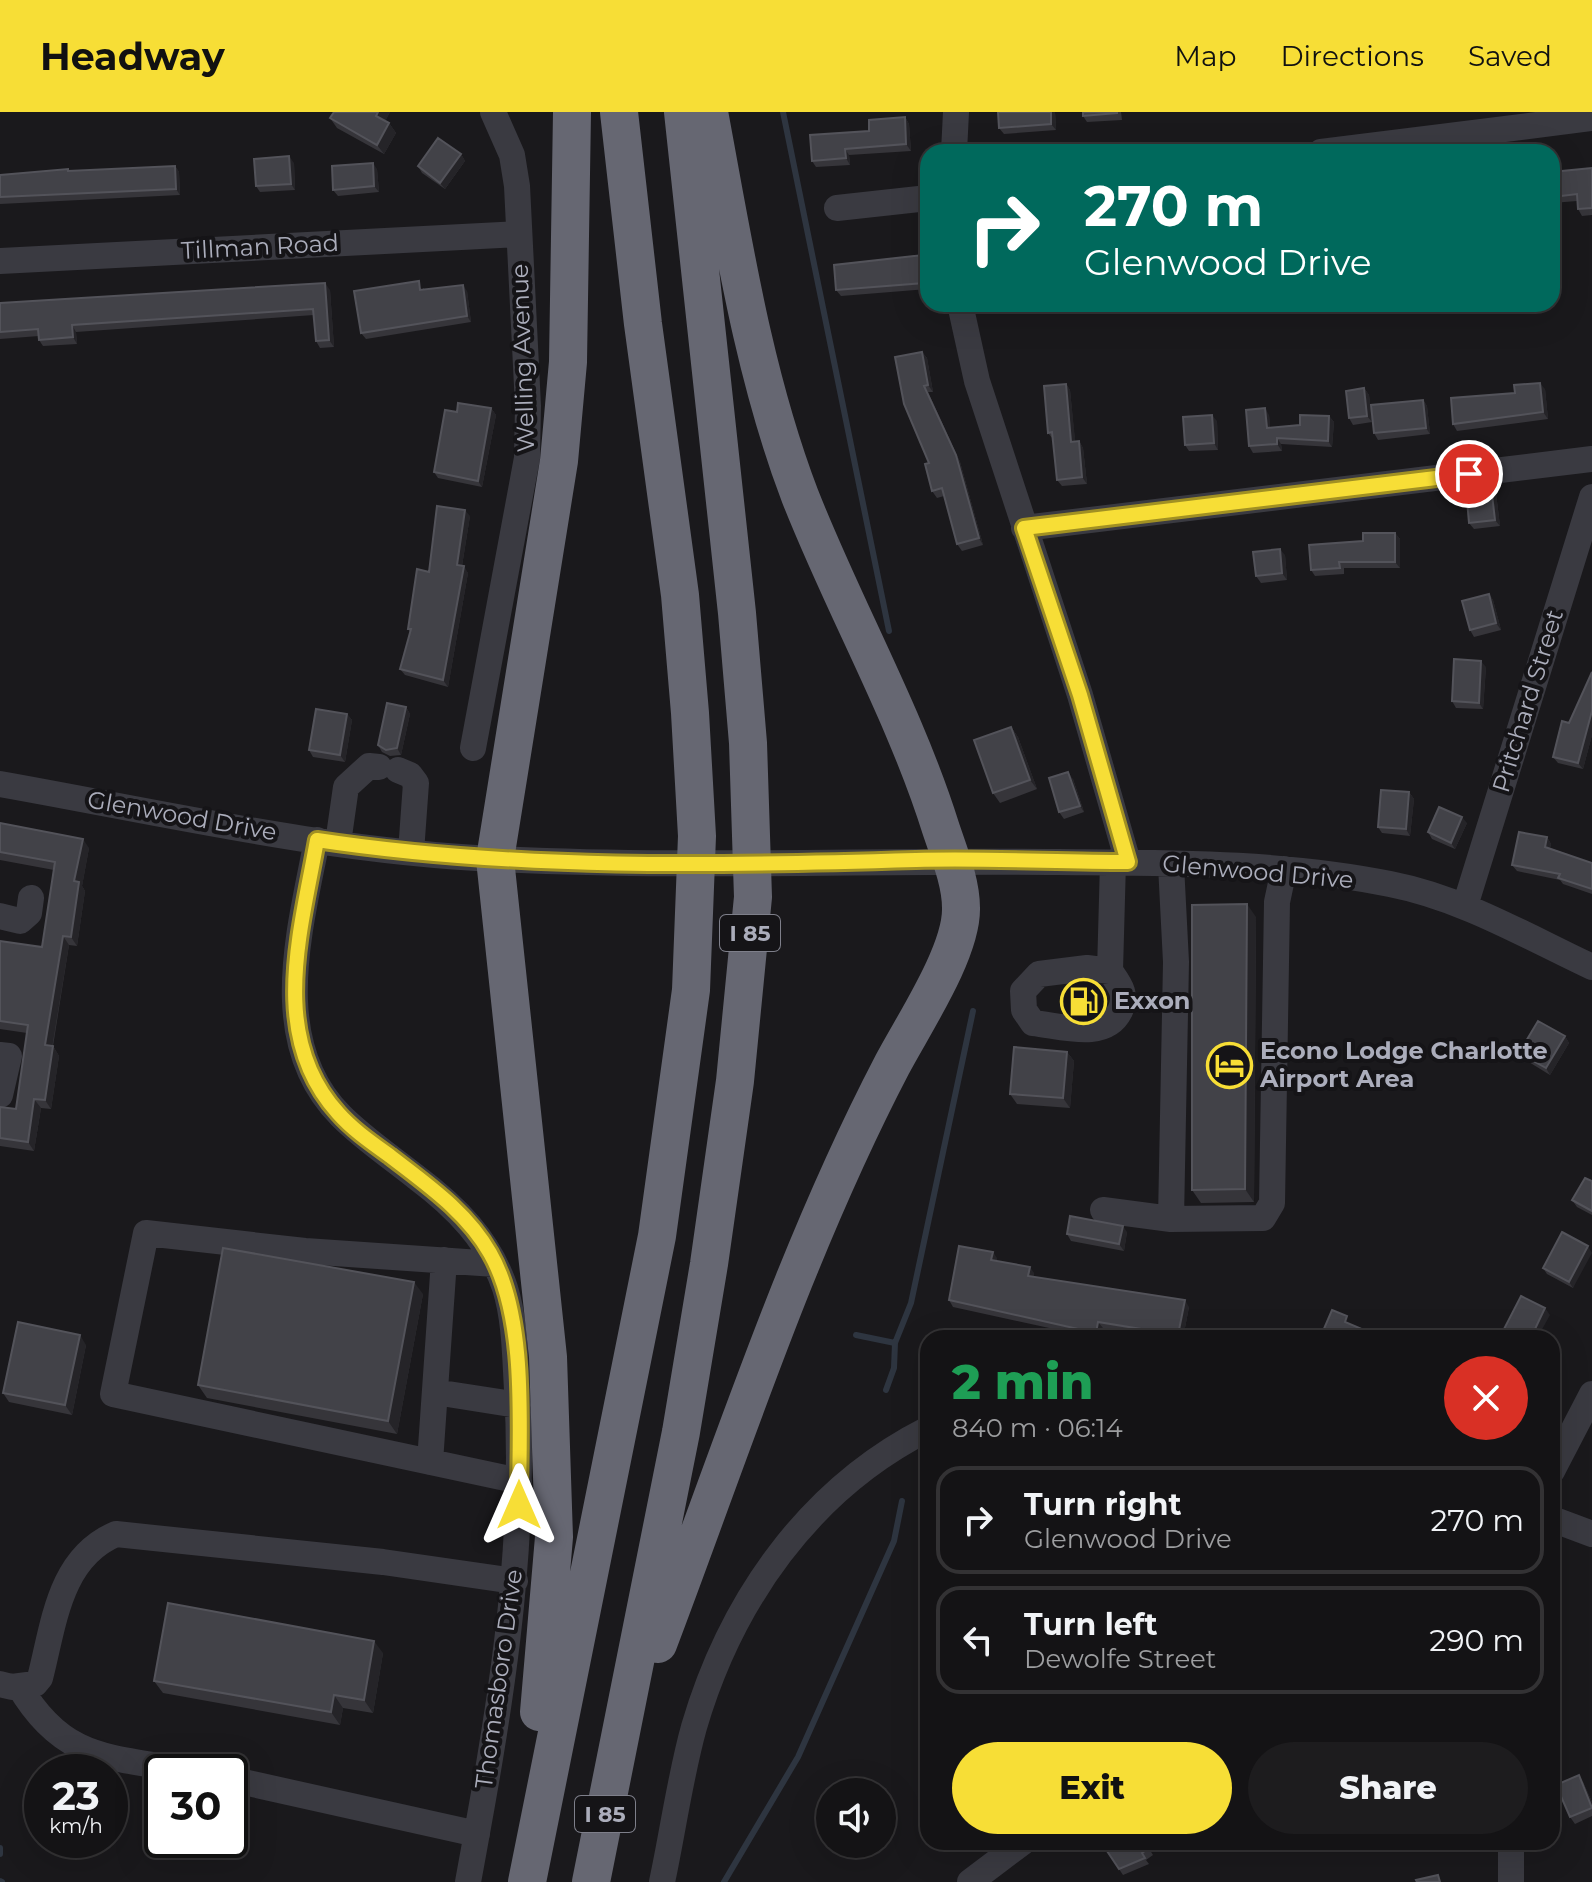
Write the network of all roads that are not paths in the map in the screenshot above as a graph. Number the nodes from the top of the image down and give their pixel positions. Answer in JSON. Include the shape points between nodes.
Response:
{"nodes":[{"id":1,"x":493,"y":112,"type":"edge"},
{"id":2,"x":572,"y":112,"type":"edge"},
{"id":3,"x":619,"y":112,"type":"edge"},
{"id":4,"x":683,"y":112,"type":"edge"},
{"id":5,"x":709,"y":112,"type":"edge"},
{"id":6,"x":956,"y":112,"type":"edge"},
{"id":7,"x":1592,"y":118,"type":"edge"},
{"id":8,"x":1472,"y":123,"type":"edge"},
{"id":9,"x":954,"y":144,"type":"edge"},
{"id":10,"x":1363,"y":144,"type":"edge"},
{"id":11,"x":920,"y":199,"type":"edge"},
{"id":12,"x":837,"y":208,"type":"dead end"},
{"id":13,"x":519,"y":234,"type":"junction"},
{"id":14,"x":0,"y":261,"type":"edge"},
{"id":15,"x":962,"y":312,"type":"edge"},
{"id":16,"x":1592,"y":459,"type":"edge"},
{"id":17,"x":1592,"y":497,"type":"edge"},
{"id":18,"x":1024,"y":528,"type":"junction"},
{"id":19,"x":473,"y":748,"type":"dead end"},
{"id":20,"x":0,"y":784,"type":"edge"},
{"id":21,"x":328,"y":841,"type":"junction"},
{"id":22,"x":411,"y":852,"type":"junction"},
{"id":23,"x":495,"y":859,"type":"junction"},
{"id":24,"x":951,"y":861,"type":"junction"},
{"id":25,"x":1120,"y":862,"type":"junction"},
{"id":26,"x":1171,"y":865,"type":"junction"},
{"id":27,"x":1284,"y":869,"type":"junction"},
{"id":28,"x":31,"y":898,"type":"dead end"},
{"id":29,"x":1465,"y":906,"type":"junction"},
{"id":30,"x":0,"y":916,"type":"edge"},
{"id":31,"x":1592,"y":967,"type":"edge"},
{"id":32,"x":1110,"y":971,"type":"dead end"},
{"id":33,"x":0,"y":1055,"type":"edge"},
{"id":34,"x":0,"y":1095,"type":"edge"},
{"id":35,"x":1103,"y":1210,"type":"dead end"},
{"id":36,"x":1171,"y":1219,"type":"junction"},
{"id":37,"x":444,"y":1260,"type":"junction"},
{"id":38,"x":495,"y":1264,"type":"junction"},
{"id":39,"x":435,"y":1392,"type":"junction"},
{"id":40,"x":1592,"y":1394,"type":"edge"},
{"id":41,"x":518,"y":1405,"type":"junction"},
{"id":42,"x":920,"y":1434,"type":"edge"},
{"id":43,"x":1560,"y":1456,"type":"edge"},
{"id":44,"x":430,"y":1462,"type":"junction"},
{"id":45,"x":519,"y":1481,"type":"junction"},
{"id":46,"x":1560,"y":1522,"type":"edge"},
{"id":47,"x":1592,"y":1534,"type":"edge"},
{"id":48,"x":515,"y":1581,"type":"junction"},
{"id":49,"x":10,"y":1685,"type":"edge"},
{"id":50,"x":619,"y":1747,"type":"junction"},
{"id":51,"x":144,"y":1762,"type":"edge"},
{"id":52,"x":248,"y":1783,"type":"edge"},
{"id":53,"x":477,"y":1834,"type":"junction"},
{"id":54,"x":1012,"y":1850,"type":"edge"},
{"id":55,"x":1511,"y":1850,"type":"edge"},
{"id":56,"x":528,"y":1877,"type":"edge"},
{"id":57,"x":468,"y":1882,"type":"edge"},
{"id":58,"x":591,"y":1882,"type":"edge"},
{"id":59,"x":662,"y":1882,"type":"edge"},
{"id":60,"x":970,"y":1882,"type":"edge"},
{"id":61,"x":1511,"y":1882,"type":"edge"}],
"edges":[{"from":1,"to":13,"type":"street","name":"Welling Avenue","via":[[512,155]]},
{"from":2,"to":23,"type":"highway","via":[[568,347],[558,464]]},
{"from":3,"to":56,"type":"highway","number":"I 85","via":[[690,713],[697,836],[691,990],[657,1236]]},
{"from":4,"to":50,"type":"highway","number":"I 85","via":[[737,613],[753,897],[735,1081],[709,1264]]},
{"from":5,"to":24,"type":"highway","via":[[740,276],[781,444],[919,767]]},
{"from":6,"to":9,"type":"street"},
{"from":7,"to":8,"type":"street"},
{"from":8,"to":10,"type":"street"},
{"from":11,"to":12,"type":"street"},
{"from":13,"to":14,"type":"street","name":"Tillman Road"},
{"from":13,"to":19,"type":"street","name":"Welling Avenue","via":[[527,458]]},
{"from":15,"to":18,"type":"street","via":[[977,381]]},
{"from":16,"to":18,"type":"street"},
{"from":17,"to":29,"type":"street","name":"Pritchard Street"},
{"from":18,"to":25,"type":"street","via":[[1080,695]]},
{"from":20,"to":21,"type":"street","name":"Glenwood Drive"},
{"from":21,"to":22,"type":"street","name":"Glenwood Drive"},
{"from":21,"to":22,"type":"street","name":"Thomasboro Drive","via":[[346,787],[369,766],[410,775],[416,783]]},
{"from":21,"to":38,"type":"street","name":"Thomasboro Drive","via":[[294,984],[294,1015],[307,1064],[341,1116],[455,1208]]},
{"from":22,"to":23,"type":"street","name":"Glenwood Drive"},
{"from":23,"to":24,"type":"street","name":"Glenwood Drive"},
{"from":23,"to":56,"type":"highway","via":[[548,1357],[554,1537]]},
{"from":24,"to":25,"type":"street","name":"Glenwood Drive"},
{"from":24,"to":50,"type":"highway","via":[[961,907],[957,939],[806,1244]]},
{"from":25,"to":26,"type":"street","name":"Glenwood Drive"},
{"from":25,"to":32,"type":"street"},
{"from":26,"to":27,"type":"street","name":"Glenwood Drive"},
{"from":26,"to":36,"type":"street","via":[[1176,962]]},
{"from":27,"to":29,"type":"street","name":"Glenwood Drive","via":[[1389,884]]},
{"from":27,"to":36,"type":"street","via":[[1277,902],[1272,1203],[1263,1218]]},
{"from":28,"to":30,"type":"street","via":[[29,913],[20,921]]},
{"from":29,"to":31,"type":"street","name":"Glenwood Drive"},
{"from":33,"to":34,"type":"street","via":[[9,1056]]},
{"from":35,"to":36,"type":"street"},
{"from":37,"to":38,"type":"street"},
{"from":37,"to":39,"type":"street"},
{"from":37,"to":44,"type":"street","via":[[146,1233],[113,1394]]},
{"from":38,"to":41,"type":"street","name":"Thomasboro Drive","via":[[514,1335]]},
{"from":39,"to":41,"type":"street"},
{"from":39,"to":44,"type":"street"},
{"from":40,"to":43,"type":"street"},
{"from":41,"to":45,"type":"street","name":"Thomasboro Drive"},
{"from":42,"to":59,"type":"street","via":[[868,1465],[814,1513],[750,1594],[710,1677],[694,1729]]},
{"from":44,"to":45,"type":"street"},
{"from":45,"to":48,"type":"street","name":"Thomasboro Drive"},
{"from":46,"to":47,"type":"street"},
{"from":48,"to":49,"type":"street","via":[[116,1534],[75,1564],[40,1678],[35,1684]]},
{"from":48,"to":53,"type":"street","name":"Thomasboro Drive"},
{"from":49,"to":51,"type":"street","via":[[77,1749]]},
{"from":50,"to":58,"type":"highway","number":"I 85"},
{"from":52,"to":53,"type":"street"},
{"from":53,"to":57,"type":"street","name":"Thomasboro Drive"},
{"from":54,"to":60,"type":"street"},
{"from":55,"to":61,"type":"street"}]}
